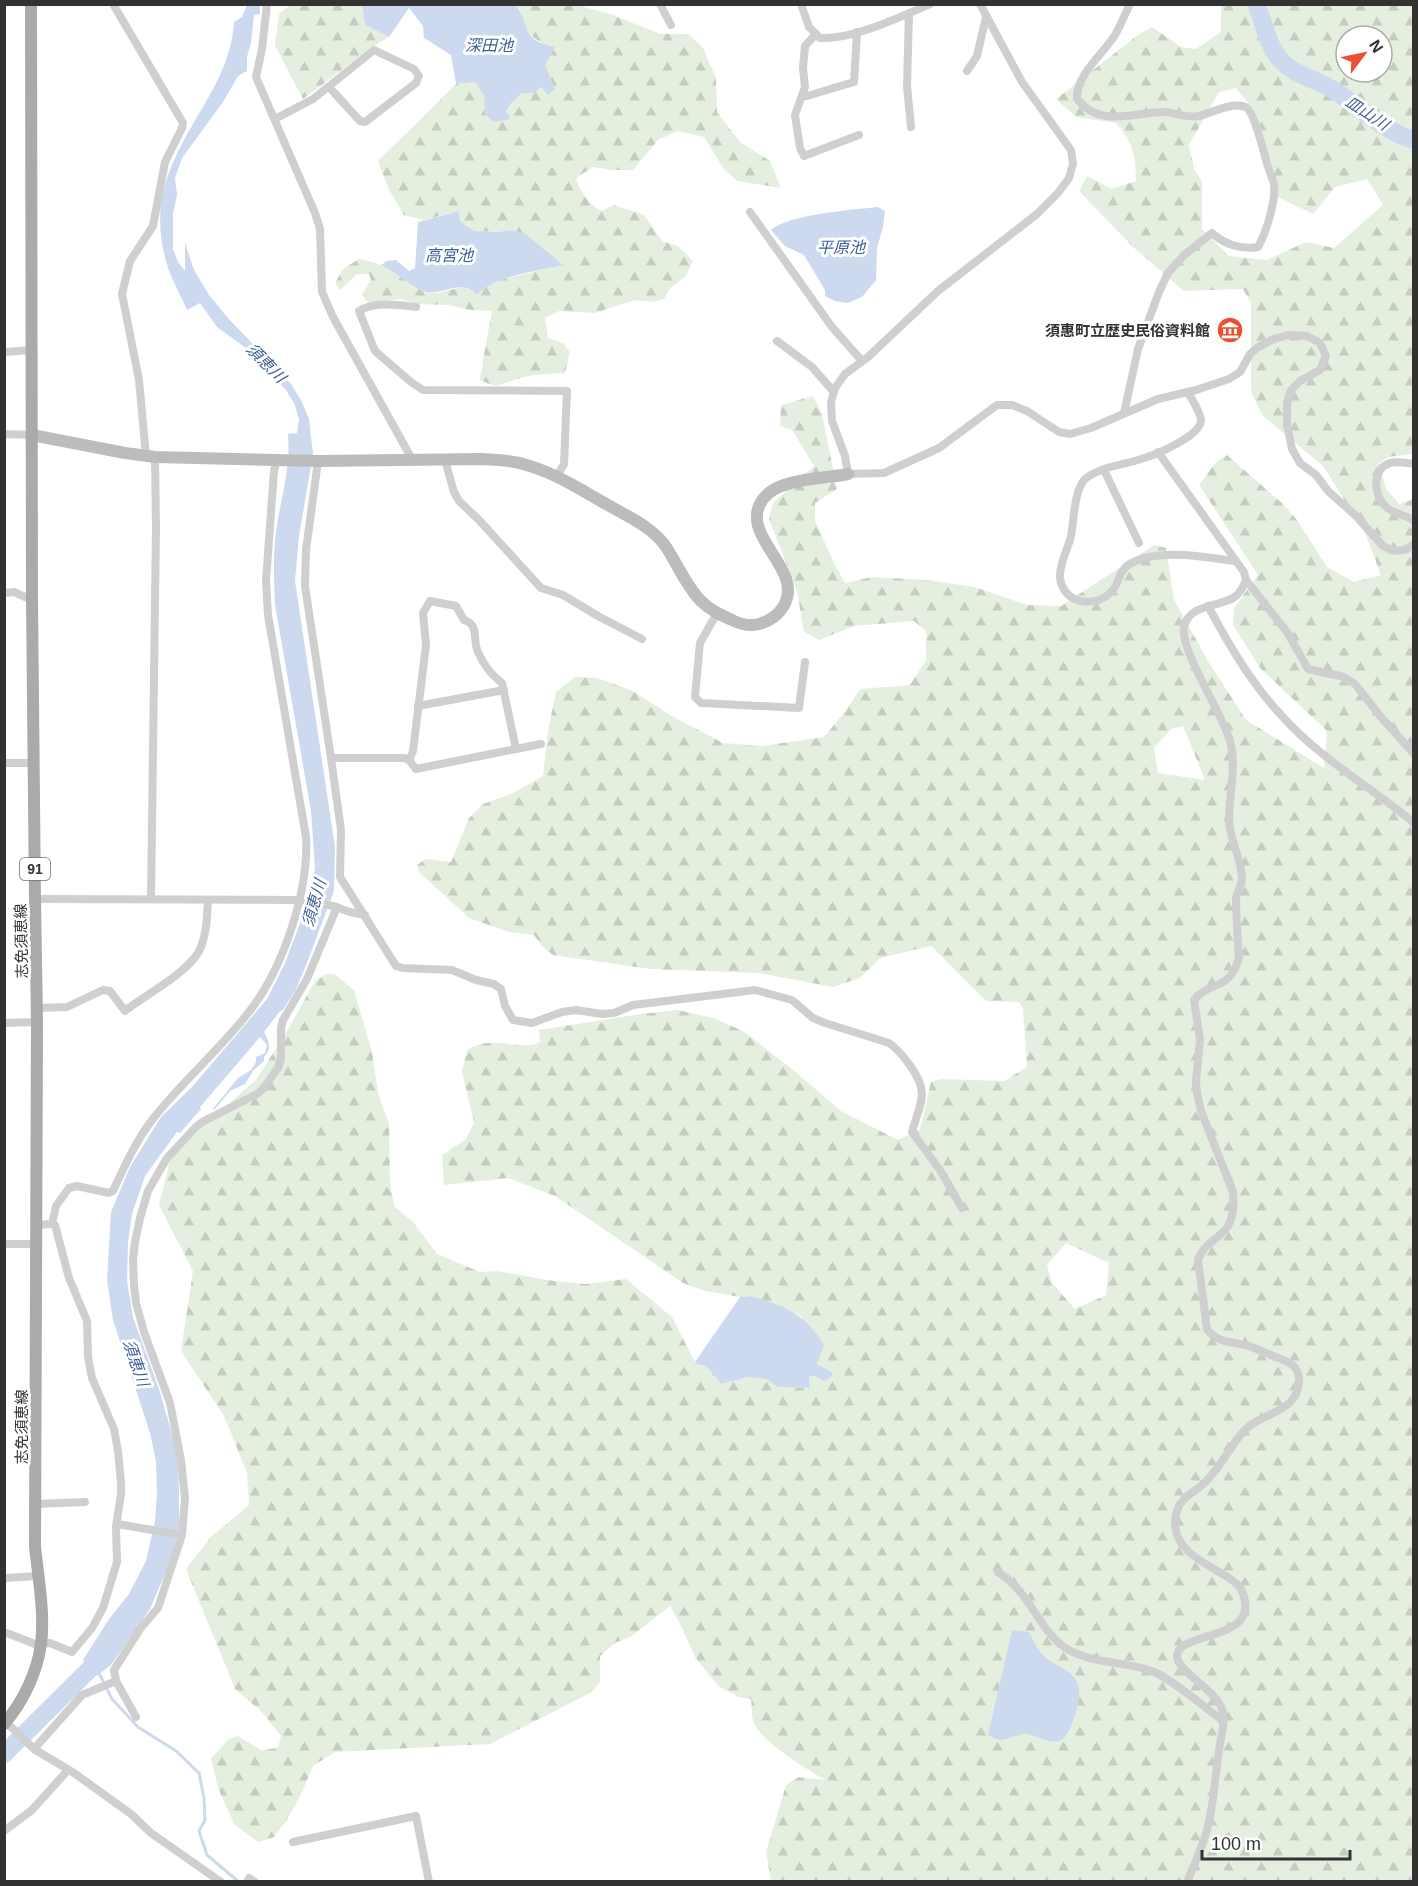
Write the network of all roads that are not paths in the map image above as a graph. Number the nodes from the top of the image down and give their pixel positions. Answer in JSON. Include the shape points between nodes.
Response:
{"nodes":[{"id":1,"x":31,"y":4,"type":"edge"},
{"id":2,"x":113,"y":4,"type":"edge"},
{"id":3,"x":267,"y":4,"type":"edge"},
{"id":4,"x":660,"y":4,"type":"edge"},
{"id":5,"x":801,"y":4,"type":"edge"},
{"id":6,"x":930,"y":4,"type":"edge"},
{"id":7,"x":980,"y":4,"type":"edge"},
{"id":8,"x":1130,"y":4,"type":"edge"},
{"id":9,"x":909,"y":13,"type":"junction"},
{"id":10,"x":986,"y":17,"type":"junction"},
{"id":11,"x":671,"y":25,"type":"dead end"},
{"id":12,"x":857,"y":32,"type":"junction"},
{"id":13,"x":816,"y":34,"type":"junction"},
{"id":14,"x":967,"y":71,"type":"dead end"},
{"id":15,"x":329,"y":87,"type":"junction"},
{"id":16,"x":802,"y":96,"type":"junction"},
{"id":17,"x":275,"y":119,"type":"junction"},
{"id":18,"x":911,"y":127,"type":"dead end"},
{"id":19,"x":860,"y":135,"type":"dead end"},
{"id":20,"x":750,"y":212,"type":"dead end"},
{"id":21,"x":416,"y":307,"type":"dead end"},
{"id":22,"x":777,"y":341,"type":"dead end"},
{"id":23,"x":32,"y":350,"type":"junction"},
{"id":24,"x":4,"y":352,"type":"edge"},
{"id":25,"x":862,"y":362,"type":"junction"},
{"id":26,"x":834,"y":392,"type":"junction"},
{"id":27,"x":1188,"y":392,"type":"junction"},
{"id":28,"x":1124,"y":412,"type":"junction"},
{"id":29,"x":4,"y":434,"type":"edge"},
{"id":30,"x":32,"y":435,"type":"junction"},
{"id":31,"x":1158,"y":452,"type":"junction"},
{"id":32,"x":151,"y":457,"type":"junction"},
{"id":33,"x":281,"y":460,"type":"junction"},
{"id":34,"x":445,"y":460,"type":"junction"},
{"id":35,"x":316,"y":461,"type":"junction"},
{"id":36,"x":413,"y":461,"type":"junction"},
{"id":37,"x":1413,"y":464,"type":"edge"},
{"id":38,"x":1104,"y":470,"type":"junction"},
{"id":39,"x":848,"y":474,"type":"junction"},
{"id":40,"x":557,"y":476,"type":"junction"},
{"id":41,"x":1413,"y":521,"type":"edge"},
{"id":42,"x":1138,"y":543,"type":"dead end"},
{"id":43,"x":1413,"y":544,"type":"edge"},
{"id":44,"x":1235,"y":561,"type":"junction"},
{"id":45,"x":1246,"y":580,"type":"junction"},
{"id":46,"x":4,"y":593,"type":"edge"},
{"id":47,"x":32,"y":600,"type":"junction"},
{"id":48,"x":1208,"y":606,"type":"junction"},
{"id":49,"x":717,"y":613,"type":"junction"},
{"id":50,"x":642,"y":639,"type":"dead end"},
{"id":51,"x":805,"y":662,"type":"dead end"},
{"id":52,"x":504,"y":690,"type":"junction"},
{"id":53,"x":418,"y":706,"type":"junction"},
{"id":54,"x":541,"y":744,"type":"dead end"},
{"id":55,"x":516,"y":749,"type":"junction"},
{"id":56,"x":1413,"y":754,"type":"edge"},
{"id":57,"x":331,"y":758,"type":"junction"},
{"id":58,"x":409,"y":760,"type":"junction"},
{"id":59,"x":4,"y":763,"type":"edge"},
{"id":60,"x":34,"y":763,"type":"junction"},
{"id":61,"x":1413,"y":824,"type":"edge"},
{"id":62,"x":151,"y":898,"type":"junction"},
{"id":63,"x":34,"y":899,"type":"junction"},
{"id":64,"x":208,"y":900,"type":"junction"},
{"id":65,"x":299,"y":900,"type":"junction"},
{"id":66,"x":335,"y":907,"type":"junction"},
{"id":67,"x":365,"y":915,"type":"junction"},
{"id":68,"x":37,"y":1008,"type":"junction"},
{"id":69,"x":38,"y":1022,"type":"junction"},
{"id":70,"x":4,"y":1023,"type":"edge"},
{"id":71,"x":962,"y":1208,"type":"dead end"},
{"id":72,"x":52,"y":1224,"type":"junction"},
{"id":73,"x":36,"y":1226,"type":"junction"},
{"id":74,"x":4,"y":1244,"type":"edge"},
{"id":75,"x":36,"y":1244,"type":"junction"},
{"id":76,"x":85,"y":1502,"type":"dead end"},
{"id":77,"x":35,"y":1504,"type":"junction"},
{"id":78,"x":117,"y":1524,"type":"junction"},
{"id":79,"x":182,"y":1535,"type":"junction"},
{"id":80,"x":998,"y":1572,"type":"dead end"},
{"id":81,"x":38,"y":1576,"type":"junction"},
{"id":82,"x":4,"y":1578,"type":"edge"},
{"id":83,"x":4,"y":1632,"type":"edge"},
{"id":84,"x":41,"y":1644,"type":"junction"},
{"id":85,"x":116,"y":1681,"type":"junction"},
{"id":86,"x":136,"y":1717,"type":"dead end"},
{"id":87,"x":1223,"y":1721,"type":"junction"},
{"id":88,"x":8,"y":1725,"type":"edge"},
{"id":89,"x":34,"y":1749,"type":"junction"},
{"id":90,"x":68,"y":1770,"type":"junction"},
{"id":91,"x":4,"y":1831,"type":"edge"},
{"id":92,"x":292,"y":1842,"type":"dead end"},
{"id":93,"x":221,"y":1881,"type":"edge"},
{"id":94,"x":429,"y":1881,"type":"edge"},
{"id":95,"x":1187,"y":1881,"type":"edge"}],
"edges":[{"from":1,"to":23,"type":"main road","name":"志免須恵線","number":"91"},
{"from":2,"to":32,"type":"street","via":[[183,123],[165,162],[153,226],[130,261],[122,294]]},
{"from":3,"to":17,"type":"street","via":[[256,77]]},
{"from":4,"to":11,"type":"street"},
{"from":5,"to":13,"type":"street","via":[[809,27]]},
{"from":6,"to":9,"type":"street"},
{"from":7,"to":10,"type":"street"},
{"from":8,"to":28,"type":"street","via":[[1116,33],[1085,74],[1077,99],[1092,112],[1111,116],[1165,112],[1190,117],[1245,106],[1274,185],[1264,237],[1258,247],[1234,246],[1212,233],[1168,273],[1138,350]]},
{"from":9,"to":12,"type":"street"},
{"from":9,"to":18,"type":"street","via":[[907,86]]},
{"from":10,"to":14,"type":"street","via":[[977,56]]},
{"from":10,"to":25,"type":"street","via":[[1022,82],[1071,150],[1069,178],[1037,214],[938,291]]},
{"from":12,"to":13,"type":"street","via":[[832,39]]},
{"from":12,"to":16,"type":"street","via":[[854,82]]},
{"from":13,"to":16,"type":"street","via":[[805,46]]},
{"from":15,"to":15,"type":"street","via":[[374,50],[414,69],[419,76],[416,83],[365,122]]},
{"from":15,"to":17,"type":"street"},
{"from":16,"to":19,"type":"street","via":[[795,115],[804,156]]},
{"from":17,"to":36,"type":"street","via":[[320,229],[322,292]]},
{"from":20,"to":25,"type":"street","via":[[832,327]]},
{"from":21,"to":40,"type":"street","via":[[394,305],[359,311],[375,351],[423,390],[567,391],[564,464]]},
{"from":22,"to":26,"type":"street","via":[[812,368]]},
{"from":23,"to":24,"type":"street"},
{"from":23,"to":30,"type":"main road","name":"志免須恵線","number":"91"},
{"from":25,"to":26,"type":"street","via":[[845,374]]},
{"from":26,"to":39,"type":"street","via":[[832,421]]},
{"from":27,"to":28,"type":"street"},
{"from":27,"to":31,"type":"street","via":[[1201,419],[1199,427],[1187,439]]},
{"from":27,"to":43,"type":"street","via":[[1229,379],[1240,372],[1250,354],[1271,340],[1288,335],[1307,336],[1320,343],[1326,356],[1320,370],[1300,381],[1291,390],[1287,403],[1292,449],[1300,463],[1383,546],[1402,550]]},
{"from":28,"to":39,"type":"street","via":[[1070,434],[1059,432],[1012,405],[997,405],[939,448],[884,472]]},
{"from":29,"to":30,"type":"street"},
{"from":30,"to":32,"type":"street"},
{"from":30,"to":47,"type":"main road","name":"志免須恵線","number":"91"},
{"from":31,"to":38,"type":"street"},
{"from":31,"to":44,"type":"street"},
{"from":32,"to":33,"type":"street"},
{"from":32,"to":62,"type":"street","via":[[156,528]]},
{"from":33,"to":35,"type":"street"},
{"from":33,"to":65,"type":"street","via":[[274,471],[266,581],[268,615],[306,837]]},
{"from":34,"to":36,"type":"street"},
{"from":34,"to":40,"type":"street","via":[[502,460]]},
{"from":34,"to":50,"type":"street","via":[[459,501],[540,588],[563,595]]},
{"from":35,"to":36,"type":"street"},
{"from":35,"to":57,"type":"street","via":[[305,586]]},
{"from":37,"to":41,"type":"street","via":[[1391,463],[1377,477],[1376,486],[1388,509]]},
{"from":38,"to":42,"type":"street"},
{"from":38,"to":44,"type":"street","via":[[1086,478],[1079,487],[1060,577],[1069,596],[1078,601],[1097,601],[1109,595],[1124,568],[1144,558],[1170,554]]},
{"from":39,"to":49,"type":"street","via":[[772,489],[757,511],[758,529],[785,575],[789,590],[778,614],[754,627]]},
{"from":40,"to":49,"type":"street","via":[[642,525],[662,542],[699,600]]},
{"from":44,"to":45,"type":"street"},
{"from":45,"to":48,"type":"street","via":[[1233,598]]},
{"from":45,"to":56,"type":"street","via":[[1287,632],[1308,669],[1344,677],[1355,684]]},
{"from":46,"to":47,"type":"street","via":[[14,592]]},
{"from":47,"to":60,"type":"main road","name":"志免須恵線","number":"91"},
{"from":48,"to":61,"type":"street","via":[[1238,660],[1282,717]]},
{"from":48,"to":87,"type":"street","via":[[1189,617],[1184,634],[1231,745],[1229,820],[1242,880],[1236,896],[1236,968],[1230,978],[1194,1000],[1200,1040],[1197,1093],[1233,1192],[1234,1205],[1225,1230],[1202,1250],[1198,1260],[1207,1329],[1224,1341],[1250,1346],[1290,1362],[1297,1370],[1299,1382],[1288,1404],[1246,1429],[1210,1478],[1179,1504],[1175,1516],[1177,1537],[1183,1547],[1238,1584],[1243,1593],[1243,1617],[1235,1626],[1187,1643],[1180,1647],[1177,1656],[1180,1665],[1218,1700]]},
{"from":49,"to":51,"type":"street","via":[[700,643],[695,697],[701,703],[799,708]]},
{"from":52,"to":53,"type":"street"},
{"from":52,"to":53,"type":"street","via":[[502,683],[488,672],[477,649],[471,622],[464,620],[456,606],[430,600],[423,613],[426,645]]},
{"from":52,"to":55,"type":"street"},
{"from":53,"to":58,"type":"street"},
{"from":54,"to":55,"type":"street"},
{"from":55,"to":58,"type":"street","via":[[416,769]]},
{"from":57,"to":58,"type":"street"},
{"from":57,"to":67,"type":"street","via":[[340,830],[340,876]]},
{"from":59,"to":60,"type":"street"},
{"from":60,"to":63,"type":"main road","name":"志免須恵線","number":"91"},
{"from":62,"to":63,"type":"street"},
{"from":62,"to":64,"type":"street"},
{"from":63,"to":68,"type":"main road","name":"志免須恵線","number":"91"},
{"from":64,"to":65,"type":"street"},
{"from":64,"to":68,"type":"street","via":[[207,927],[200,949],[178,974],[125,1011],[110,991],[103,990],[67,1007]]},
{"from":65,"to":66,"type":"street"},
{"from":65,"to":72,"type":"street","via":[[267,986],[225,1040],[151,1122],[113,1191],[69,1188],[56,1206]]},
{"from":66,"to":67,"type":"street"},
{"from":66,"to":79,"type":"street","via":[[308,979],[283,1020],[278,1068],[264,1089],[204,1121],[167,1158],[148,1191],[140,1218],[133,1260],[134,1285],[144,1332],[168,1396],[182,1460]]},
{"from":67,"to":71,"type":"street","via":[[396,966],[452,970],[494,984],[501,989],[513,1020],[532,1023],[562,1012],[602,1014],[633,1005],[755,990],[792,1000],[825,1023],[889,1043],[898,1049],[922,1085],[912,1132]]},
{"from":68,"to":69,"type":"main road","name":"志免須恵線","number":"91"},
{"from":69,"to":70,"type":"street"},
{"from":69,"to":73,"type":"main road","name":"志免須恵線","number":"91"},
{"from":72,"to":73,"type":"street"},
{"from":72,"to":78,"type":"street","via":[[87,1322],[92,1378],[114,1429],[121,1494]]},
{"from":73,"to":75,"type":"main road","name":"志免須恵線","number":"91"},
{"from":74,"to":75,"type":"street"},
{"from":75,"to":77,"type":"main road","name":"志免須恵線","number":"91"},
{"from":76,"to":77,"type":"street"},
{"from":77,"to":81,"type":"main road","name":"志免須恵線","number":"91"},
{"from":78,"to":79,"type":"street"},
{"from":78,"to":84,"type":"street","via":[[117,1562],[103,1608],[92,1628],[72,1652],[50,1643]]},
{"from":79,"to":85,"type":"street","via":[[158,1608],[115,1666]]},
{"from":80,"to":87,"type":"street","via":[[1029,1601],[1053,1637],[1066,1648],[1156,1672]]},
{"from":81,"to":82,"type":"street"},
{"from":81,"to":84,"type":"main road","name":"志免須恵線","number":"91"},
{"from":83,"to":84,"type":"street"},
{"from":84,"to":88,"type":"main road","name":"志免須恵線","number":"91","via":[[32,1676]]},
{"from":85,"to":86,"type":"street"},
{"from":85,"to":89,"type":"street","via":[[82,1695]]},
{"from":87,"to":95,"type":"street","via":[[1207,1831]]},
{"from":88,"to":89,"type":"street"},
{"from":89,"to":90,"type":"street"},
{"from":90,"to":91,"type":"street","via":[[32,1810]]},
{"from":90,"to":93,"type":"street"},
{"from":92,"to":94,"type":"street","via":[[416,1816]]}]}
